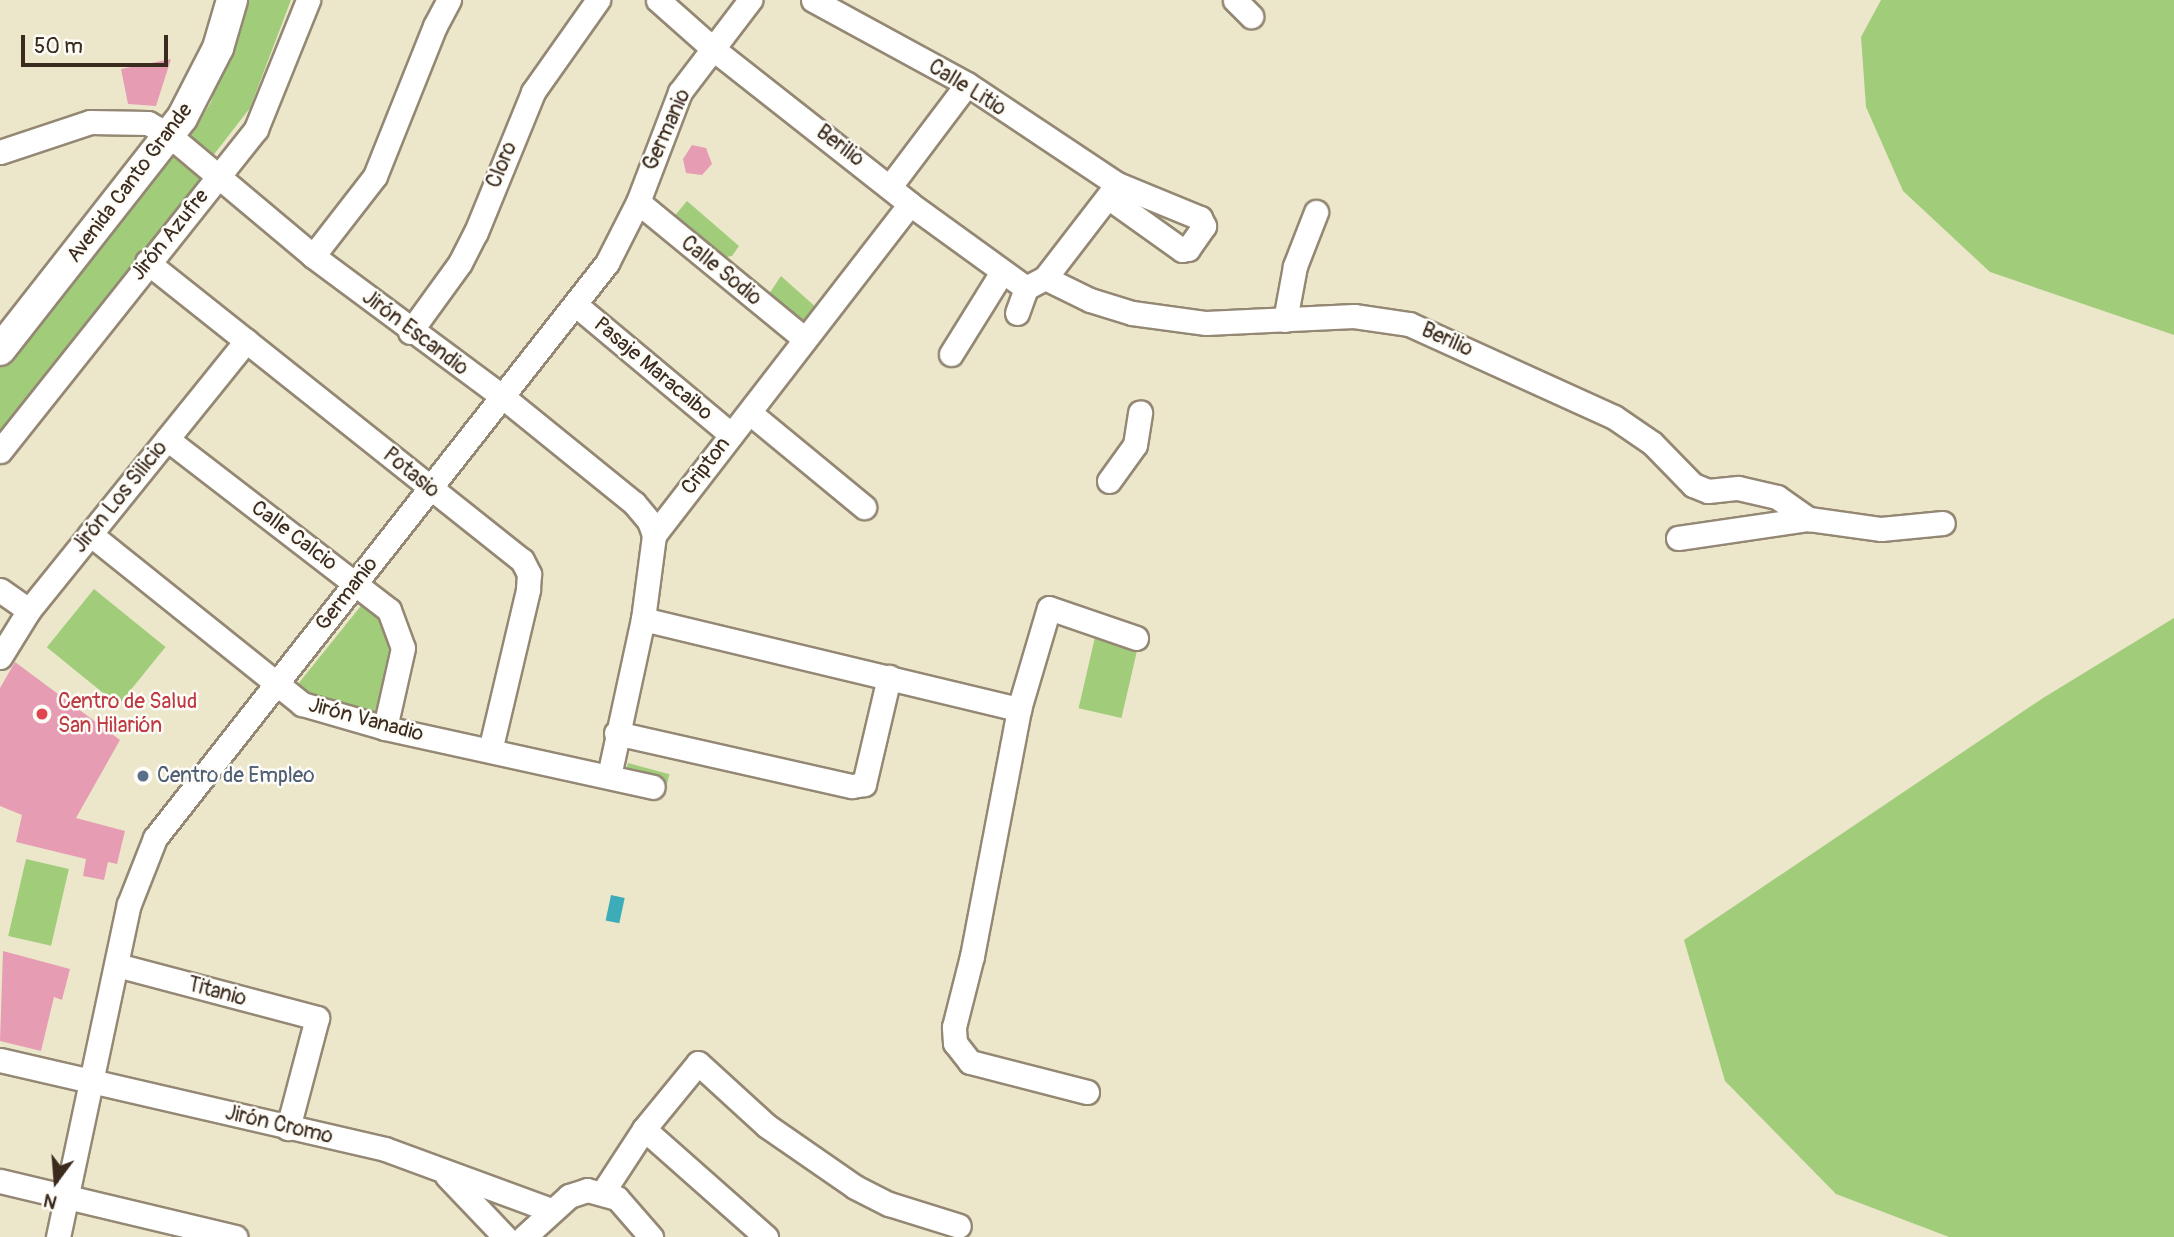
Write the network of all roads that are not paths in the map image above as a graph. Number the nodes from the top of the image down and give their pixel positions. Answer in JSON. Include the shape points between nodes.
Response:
{"nodes":[{"id":1,"x":232,"y":0,"type":"edge"},
{"id":2,"x":308,"y":0,"type":"edge"},
{"id":3,"x":449,"y":0,"type":"edge"},
{"id":4,"x":598,"y":0,"type":"edge"},
{"id":5,"x":658,"y":0,"type":"edge"},
{"id":6,"x":750,"y":0,"type":"edge"},
{"id":7,"x":813,"y":0,"type":"edge"},
{"id":8,"x":712,"y":48,"type":"junction"},
{"id":9,"x":967,"y":84,"type":"junction"},
{"id":10,"x":169,"y":135,"type":"junction"},
{"id":11,"x":0,"y":152,"type":"edge"},
{"id":12,"x":218,"y":175,"type":"junction"},
{"id":13,"x":891,"y":185,"type":"junction"},
{"id":14,"x":638,"y":202,"type":"junction"},
{"id":15,"x":910,"y":204,"type":"junction"},
{"id":16,"x":1316,"y":212,"type":"dead end"},
{"id":17,"x":313,"y":256,"type":"junction"},
{"id":18,"x":147,"y":262,"type":"junction"},
{"id":19,"x":1002,"y":272,"type":"junction"},
{"id":20,"x":1035,"y":283,"type":"junction"},
{"id":21,"x":576,"y":305,"type":"junction"},
{"id":22,"x":1017,"y":313,"type":"dead end"},
{"id":23,"x":1284,"y":320,"type":"junction"},
{"id":24,"x":410,"y":332,"type":"junction"},
{"id":25,"x":805,"y":339,"type":"junction"},
{"id":26,"x":246,"y":341,"type":"junction"},
{"id":27,"x":0,"y":350,"type":"edge"},
{"id":28,"x":951,"y":354,"type":"dead end"},
{"id":29,"x":502,"y":397,"type":"junction"},
{"id":30,"x":1140,"y":412,"type":"dead end"},
{"id":31,"x":750,"y":413,"type":"junction"},
{"id":32,"x":729,"y":433,"type":"junction"},
{"id":33,"x":167,"y":439,"type":"junction"},
{"id":34,"x":0,"y":451,"type":"edge"},
{"id":35,"x":1109,"y":481,"type":"dead end"},
{"id":36,"x":430,"y":489,"type":"junction"},
{"id":37,"x":864,"y":507,"type":"dead end"},
{"id":38,"x":1808,"y":519,"type":"junction"},
{"id":39,"x":1943,"y":523,"type":"dead end"},
{"id":40,"x":90,"y":534,"type":"junction"},
{"id":41,"x":654,"y":536,"type":"junction"},
{"id":42,"x":1678,"y":538,"type":"dead end"},
{"id":43,"x":356,"y":583,"type":"junction"},
{"id":44,"x":0,"y":590,"type":"edge"},
{"id":45,"x":29,"y":610,"type":"junction"},
{"id":46,"x":643,"y":620,"type":"junction"},
{"id":47,"x":1136,"y":638,"type":"dead end"},
{"id":48,"x":0,"y":657,"type":"edge"},
{"id":49,"x":889,"y":677,"type":"junction"},
{"id":50,"x":275,"y":686,"type":"junction"},
{"id":51,"x":1019,"y":709,"type":"junction"},
{"id":52,"x":385,"y":728,"type":"junction"},
{"id":53,"x":616,"y":733,"type":"junction"},
{"id":54,"x":490,"y":751,"type":"junction"},
{"id":55,"x":608,"y":776,"type":"junction"},
{"id":56,"x":653,"y":787,"type":"dead end"},
{"id":57,"x":117,"y":965,"type":"junction"},
{"id":58,"x":0,"y":1060,"type":"edge"},
{"id":59,"x":92,"y":1081,"type":"junction"},
{"id":60,"x":1087,"y":1092,"type":"dead end"},
{"id":61,"x":288,"y":1128,"type":"junction"},
{"id":62,"x":644,"y":1129,"type":"junction"},
{"id":63,"x":443,"y":1172,"type":"junction"},
{"id":64,"x":0,"y":1181,"type":"edge"},
{"id":65,"x":603,"y":1192,"type":"junction"},
{"id":66,"x":66,"y":1195,"type":"junction"},
{"id":67,"x":551,"y":1210,"type":"junction"},
{"id":68,"x":959,"y":1226,"type":"dead end"},
{"id":69,"x":58,"y":1237,"type":"edge"},
{"id":70,"x":235,"y":1237,"type":"edge"},
{"id":71,"x":505,"y":1237,"type":"edge"},
{"id":72,"x":524,"y":1237,"type":"edge"},
{"id":73,"x":650,"y":1237,"type":"edge"},
{"id":74,"x":766,"y":1237,"type":"edge"}],
"edges":[{"from":1,"to":10,"type":"street","name":"Avenida Canto Grande","via":[[201,88]]},
{"from":2,"to":12,"type":"street","name":"Jirón Azufre","via":[[269,107]]},
{"from":3,"to":17,"type":"street","via":[[376,176]]},
{"from":4,"to":24,"type":"street","name":"Cloro","via":[[533,92],[466,253]]},
{"from":5,"to":8,"type":"street","name":"Berilio"},
{"from":6,"to":8,"type":"street","name":"Germanio"},
{"from":7,"to":9,"type":"street","name":"Calle Litio"},
{"from":8,"to":13,"type":"street","name":"Berilio"},
{"from":8,"to":14,"type":"street","name":"Germanio","via":[[671,110]]},
{"from":9,"to":13,"type":"street"},
{"from":9,"to":20,"type":"street","name":"Calle Litio","via":[[1113,191]]},
{"from":10,"to":11,"type":"street","name":"Jirón Escandio","via":[[148,123],[90,122]]},
{"from":10,"to":12,"type":"street","name":"Jirón Escandio"},
{"from":10,"to":27,"type":"street","name":"Avenida Canto Grande"},
{"from":12,"to":17,"type":"street","name":"Jirón Escandio"},
{"from":12,"to":18,"type":"street","name":"Jirón Azufre"},
{"from":13,"to":15,"type":"street","name":"Berilio"},
{"from":14,"to":21,"type":"street","name":"Germanio","via":[[607,263]]},
{"from":14,"to":25,"type":"street","name":"Calle Sodio"},
{"from":15,"to":19,"type":"street","name":"Berilio"},
{"from":15,"to":25,"type":"street","name":"Cripton"},
{"from":16,"to":23,"type":"street","via":[[1296,266]]},
{"from":17,"to":24,"type":"street","name":"Jirón Escandio"},
{"from":18,"to":26,"type":"street","name":"Potasio"},
{"from":18,"to":34,"type":"street","name":"Jirón Azufre"},
{"from":19,"to":20,"type":"street","name":"Berilio"},
{"from":19,"to":28,"type":"street"},
{"from":20,"to":22,"type":"street"},
{"from":20,"to":23,"type":"street","name":"Berilio","via":[[1132,313],[1206,323]]},
{"from":21,"to":29,"type":"street","name":"Germanio"},
{"from":21,"to":32,"type":"street","name":"Pasaje Maracaibo"},
{"from":23,"to":38,"type":"street","name":"Berilio","via":[[1354,316],[1409,324],[1614,416],[1652,443],[1693,485],[1708,491],[1738,488],[1777,497]]},
{"from":24,"to":29,"type":"street","name":"Jirón Escandio"},
{"from":25,"to":31,"type":"street","name":"Cripton"},
{"from":26,"to":33,"type":"street","name":"Jirón Los Silicio"},
{"from":26,"to":36,"type":"street","name":"Potasio"},
{"from":29,"to":36,"type":"street","name":"Germanio"},
{"from":29,"to":41,"type":"street","name":"Jirón Escandio","via":[[634,503]]},
{"from":30,"to":35,"type":"street","via":[[1135,445]]},
{"from":31,"to":32,"type":"street","name":"Cripton"},
{"from":31,"to":37,"type":"street"},
{"from":32,"to":41,"type":"street","name":"Cripton"},
{"from":33,"to":40,"type":"street","name":"Jirón Los Silicio"},
{"from":33,"to":43,"type":"street","name":"Calle Calcio"},
{"from":36,"to":43,"type":"street","name":"Germanio"},
{"from":36,"to":54,"type":"street","name":"Potasio","via":[[522,561],[529,574]]},
{"from":38,"to":39,"type":"street","via":[[1881,529]]},
{"from":38,"to":42,"type":"street"},
{"from":40,"to":45,"type":"street","name":"Jirón Los Silicio"},
{"from":40,"to":50,"type":"street","name":"Jirón Vanadio"},
{"from":41,"to":46,"type":"street","name":"Cripton"},
{"from":43,"to":50,"type":"street","name":"Germanio"},
{"from":43,"to":52,"type":"street","name":"Calle Calcio","via":[[389,610],[400,631],[403,648]]},
{"from":44,"to":45,"type":"street"},
{"from":45,"to":48,"type":"street","name":"Jirón Los Silicio"},
{"from":46,"to":49,"type":"street"},
{"from":46,"to":53,"type":"street","name":"Cripton"},
{"from":47,"to":51,"type":"street","via":[[1049,608]]},
{"from":49,"to":51,"type":"street"},
{"from":49,"to":53,"type":"street","via":[[864,785]]},
{"from":50,"to":52,"type":"street","name":"Jirón Vanadio","via":[[302,704]]},
{"from":50,"to":57,"type":"street","name":"Germanio","via":[[155,838],[129,904]]},
{"from":51,"to":60,"type":"street","via":[[954,1027],[955,1042],[970,1062]]},
{"from":52,"to":54,"type":"street","name":"Jirón Vanadio"},
{"from":53,"to":55,"type":"street","name":"Cripton"},
{"from":54,"to":55,"type":"street","name":"Jirón Vanadio"},
{"from":55,"to":56,"type":"street","name":"Jirón Vanadio"},
{"from":57,"to":59,"type":"street","name":"Germanio"},
{"from":57,"to":61,"type":"street","name":"Titanio","via":[[317,1018]]},
{"from":58,"to":59,"type":"street","name":"Jirón Cromo"},
{"from":59,"to":61,"type":"street","name":"Jirón Cromo"},
{"from":59,"to":66,"type":"street","name":"Germanio"},
{"from":61,"to":63,"type":"street","name":"Jirón Cromo","via":[[385,1149]]},
{"from":62,"to":65,"type":"street"},
{"from":62,"to":68,"type":"street","via":[[698,1063],[767,1126],[855,1187],[889,1204]]},
{"from":62,"to":74,"type":"street"},
{"from":63,"to":67,"type":"street","name":"Jirón Cromo"},
{"from":63,"to":71,"type":"street"},
{"from":64,"to":66,"type":"street"},
{"from":65,"to":67,"type":"street","via":[[569,1196]]},
{"from":65,"to":73,"type":"street","via":[[617,1198]]},
{"from":66,"to":69,"type":"street","name":"Germanio"},
{"from":66,"to":70,"type":"street"},
{"from":67,"to":72,"type":"street"}]}
